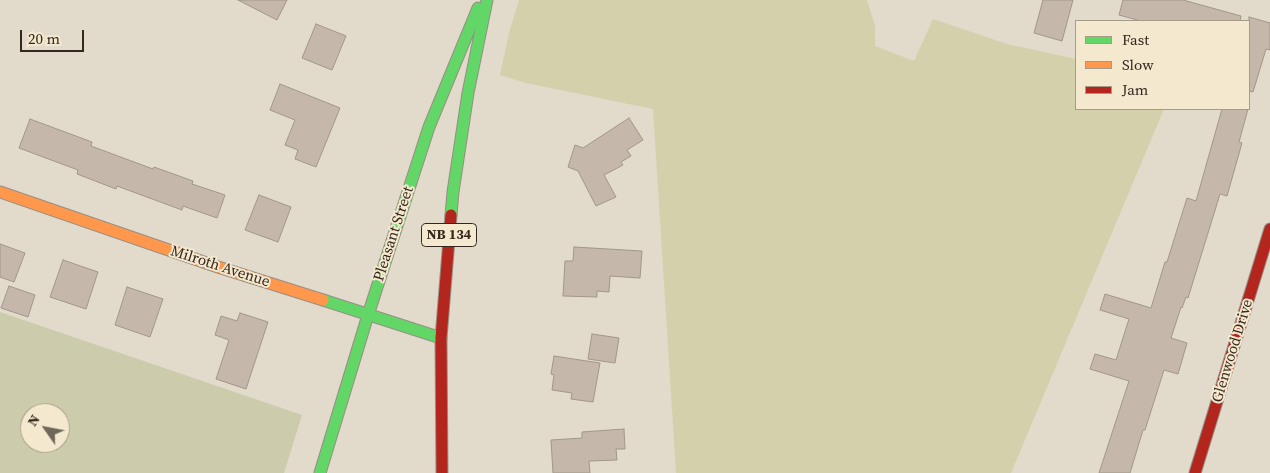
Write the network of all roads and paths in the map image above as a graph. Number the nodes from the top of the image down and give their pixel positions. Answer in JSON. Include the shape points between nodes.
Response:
{"nodes":[{"id":1,"x":482,"y":0,"type":"edge"},
{"id":2,"x":487,"y":0,"type":"edge"},
{"id":3,"x":0,"y":192,"type":"edge"},
{"id":4,"x":1270,"y":229,"type":"edge"},
{"id":5,"x":368,"y":315,"type":"junction"},
{"id":6,"x":441,"y":338,"type":"junction"},
{"id":7,"x":320,"y":473,"type":"edge"},
{"id":8,"x":442,"y":473,"type":"edge"},
{"id":9,"x":1196,"y":473,"type":"edge"}],
"edges":[{"from":1,"to":5,"type":"street","name":"Pleasant Street","via":[[429,127]]},
{"from":2,"to":6,"type":"street","number":"NB 134","via":[[453,192]]},
{"from":3,"to":5,"type":"street","name":"Milroth Avenue"},
{"from":4,"to":9,"type":"street","name":"Glenwood Drive"},
{"from":5,"to":6,"type":"street","name":"Milroth Avenue"},
{"from":5,"to":7,"type":"street","name":"Pleasant Street"},
{"from":6,"to":8,"type":"street","number":"NB 134"}]}
